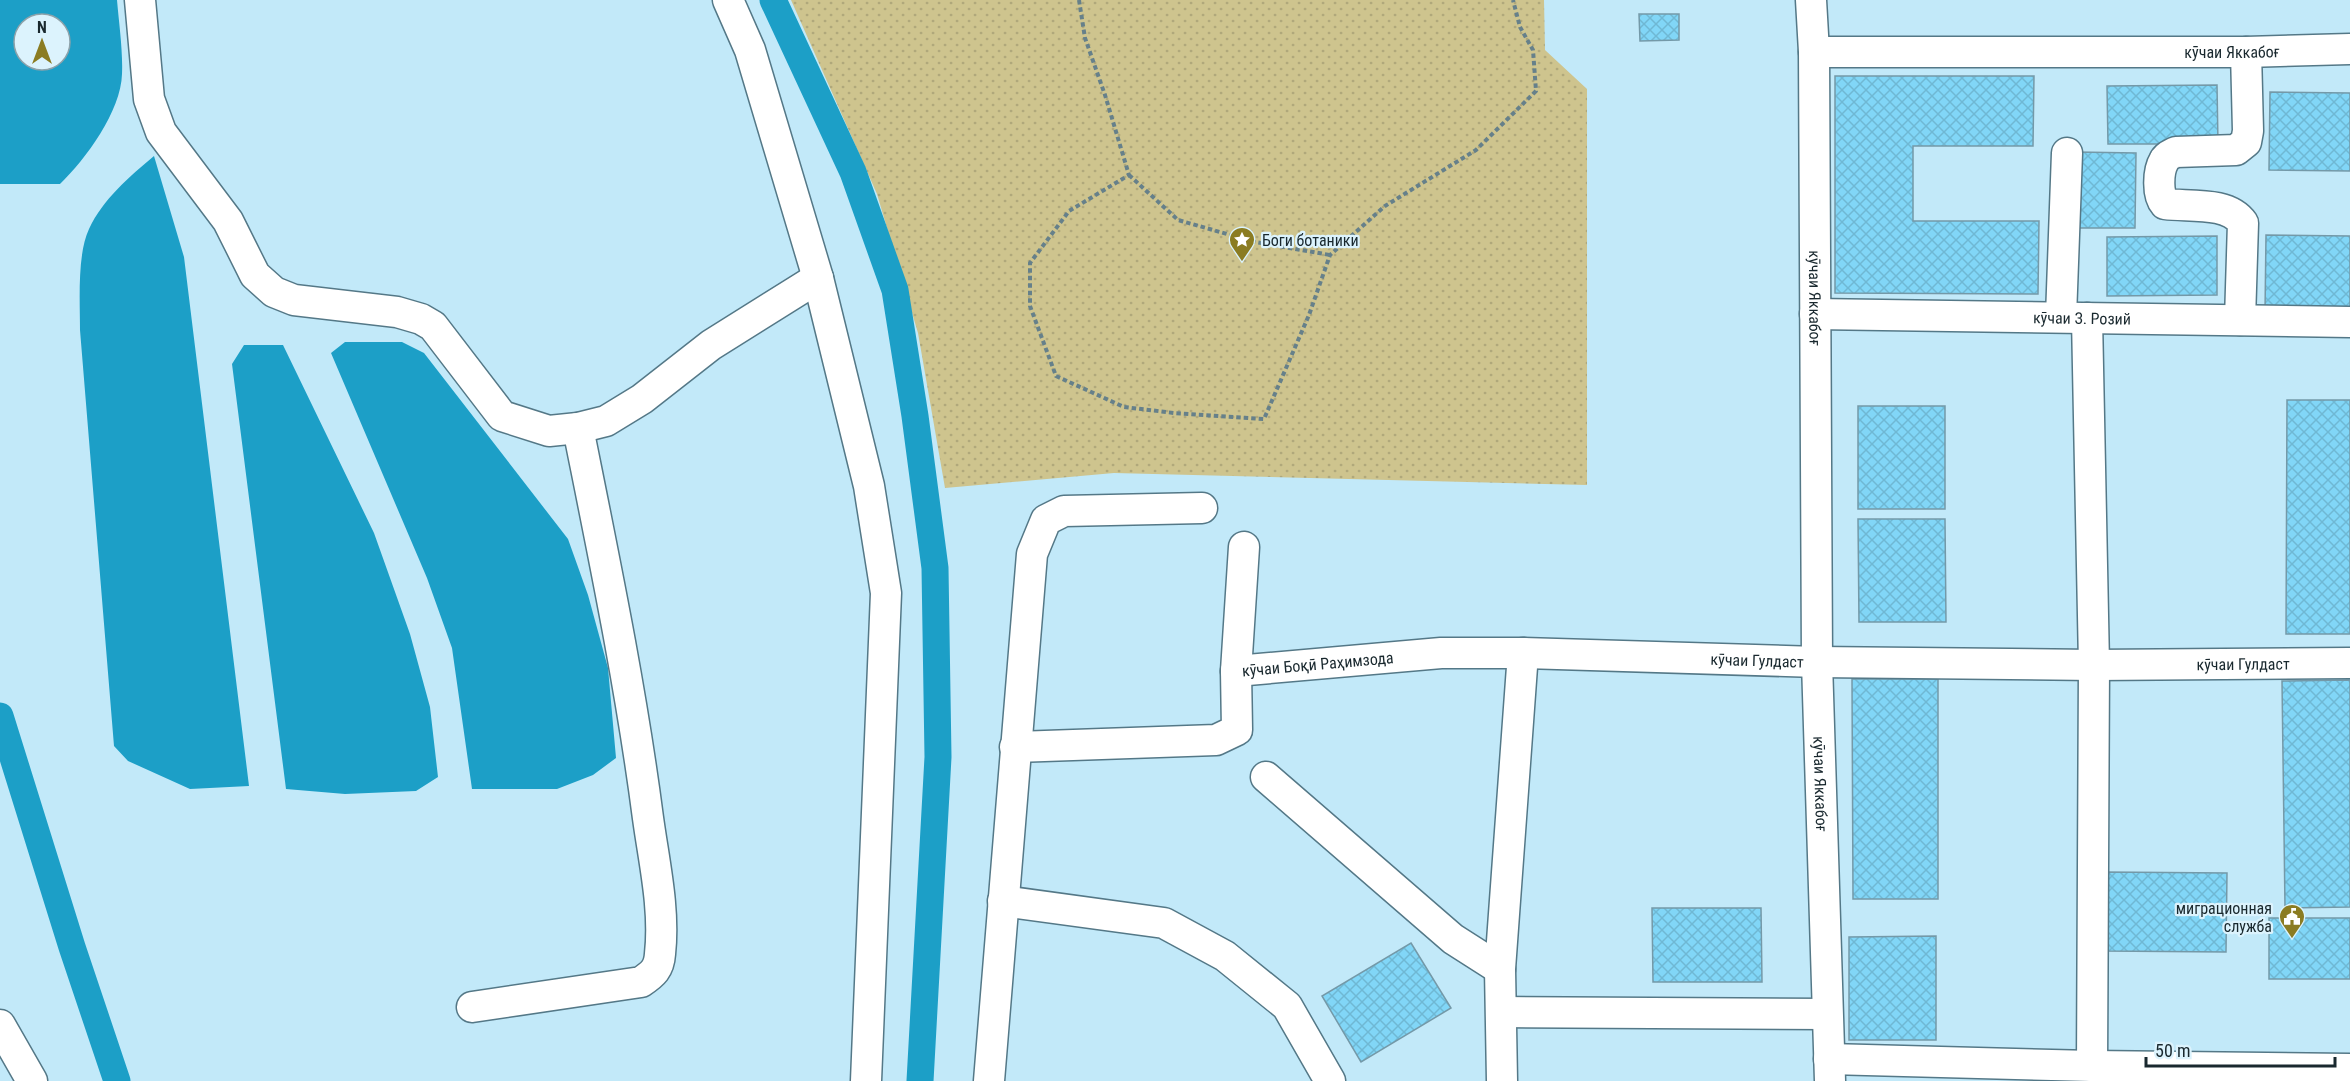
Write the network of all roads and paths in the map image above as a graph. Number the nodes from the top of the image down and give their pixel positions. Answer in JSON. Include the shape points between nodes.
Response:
{"nodes":[{"id":1,"x":140,"y":0,"type":"edge"},
{"id":2,"x":728,"y":0,"type":"edge"},
{"id":3,"x":1079,"y":0,"type":"edge"},
{"id":4,"x":1513,"y":0,"type":"edge"},
{"id":5,"x":1811,"y":0,"type":"edge"},
{"id":6,"x":2350,"y":49,"type":"edge"},
{"id":7,"x":1814,"y":52,"type":"junction"},
{"id":8,"x":2246,"y":52,"type":"junction"},
{"id":9,"x":2067,"y":153,"type":"dead end"},
{"id":10,"x":1129,"y":174,"type":"junction"},
{"id":11,"x":1330,"y":255,"type":"junction"},
{"id":12,"x":818,"y":278,"type":"junction"},
{"id":13,"x":1815,"y":314,"type":"junction"},
{"id":14,"x":2074,"y":318,"type":"junction"},
{"id":15,"x":2240,"y":320,"type":"junction"},
{"id":16,"x":2350,"y":322,"type":"edge"},
{"id":17,"x":578,"y":428,"type":"junction"},
{"id":18,"x":1202,"y":508,"type":"dead end"},
{"id":19,"x":1244,"y":547,"type":"dead end"},
{"id":20,"x":1523,"y":653,"type":"junction"},
{"id":21,"x":1817,"y":662,"type":"junction"},
{"id":22,"x":2350,"y":663,"type":"edge"},
{"id":23,"x":2094,"y":665,"type":"junction"},
{"id":24,"x":1236,"y":671,"type":"junction"},
{"id":25,"x":1015,"y":747,"type":"junction"},
{"id":26,"x":1266,"y":777,"type":"dead end"},
{"id":27,"x":1003,"y":901,"type":"junction"},
{"id":28,"x":1500,"y":969,"type":"junction"},
{"id":29,"x":472,"y":1007,"type":"dead end"},
{"id":30,"x":1502,"y":1012,"type":"junction"},
{"id":31,"x":1827,"y":1014,"type":"junction"},
{"id":32,"x":0,"y":1025,"type":"edge"},
{"id":33,"x":2092,"y":1066,"type":"junction"},
{"id":34,"x":1830,"y":1070,"type":"edge"},
{"id":35,"x":2350,"y":1070,"type":"edge"},
{"id":36,"x":32,"y":1081,"type":"edge"},
{"id":37,"x":866,"y":1081,"type":"edge"},
{"id":38,"x":989,"y":1081,"type":"edge"},
{"id":39,"x":1330,"y":1081,"type":"edge"},
{"id":40,"x":1502,"y":1081,"type":"edge"}],
"edges":[{"from":1,"to":17,"type":"street","via":[[149,99],[161,132],[228,221],[255,275],[274,292],[294,300],[397,312],[421,320],[433,326],[502,416],[549,430]]},
{"from":2,"to":12,"type":"street","via":[[750,50]]},
{"from":3,"to":10,"type":"path","via":[[1085,38]]},
{"from":4,"to":11,"type":"path","via":[[1520,27],[1533,50],[1536,91],[1476,150],[1385,206]]},
{"from":5,"to":7,"type":"street"},
{"from":6,"to":8,"type":"street","name":"кӯчаи Яккабоғ"},
{"from":7,"to":8,"type":"street","name":"кӯчаи Яккабоғ"},
{"from":7,"to":13,"type":"street","name":"кӯчаи Яккабоғ"},
{"from":8,"to":15,"type":"street","via":[[2246,142],[2236,150],[2170,154],[2164,161],[2158,190],[2165,204],[2223,209],[2237,214],[2243,223]]},
{"from":9,"to":14,"type":"street"},
{"from":10,"to":11,"type":"path","via":[[1178,220],[1255,242]]},
{"from":10,"to":11,"type":"path","via":[[1069,211],[1030,262],[1030,306],[1056,376],[1124,408],[1264,419]]},
{"from":12,"to":17,"type":"street","via":[[711,345],[642,399],[606,421]]},
{"from":12,"to":37,"type":"street","via":[[869,486],[886,593]]},
{"from":13,"to":14,"type":"street","name":"кӯчаи З. Розий"},
{"from":13,"to":21,"type":"street","name":"кӯчаи Яккабоғ"},
{"from":14,"to":15,"type":"street","name":"кӯчаи З. Розий"},
{"from":14,"to":23,"type":"street"},
{"from":15,"to":16,"type":"street","name":"кӯчаи З. Розий"},
{"from":17,"to":29,"type":"street","via":[[640,752],[660,915],[660,955],[656,971],[641,982]]},
{"from":18,"to":25,"type":"street","via":[[1064,511],[1046,520],[1032,554]]},
{"from":19,"to":24,"type":"street","name":"кӯчаи Боқӣ Раҳимзода"},
{"from":20,"to":21,"type":"street","name":"кӯчаи Гулдаст"},
{"from":20,"to":24,"type":"street","name":"кӯчаи Боқӣ Раҳимзода","via":[[1441,653]]},
{"from":20,"to":28,"type":"street"},
{"from":21,"to":23,"type":"street","name":"кӯчаи Гулдаст"},
{"from":21,"to":31,"type":"street","name":"кӯчаи Яккабоғ"},
{"from":22,"to":23,"type":"street","name":"кӯчаи Гулдаст"},
{"from":23,"to":33,"type":"street"},
{"from":24,"to":25,"type":"street","via":[[1237,730],[1216,740]]},
{"from":25,"to":27,"type":"street"},
{"from":26,"to":28,"type":"street","via":[[1453,939]]},
{"from":27,"to":38,"type":"street"},
{"from":27,"to":39,"type":"street","via":[[1164,923],[1225,956],[1287,1006]]},
{"from":28,"to":30,"type":"street"},
{"from":30,"to":31,"type":"street"},
{"from":30,"to":40,"type":"street"},
{"from":31,"to":34,"type":"street","name":"кӯчаи Яккабоғ"},
{"from":32,"to":36,"type":"street"},
{"from":33,"to":34,"type":"street"},
{"from":33,"to":35,"type":"street"}]}
